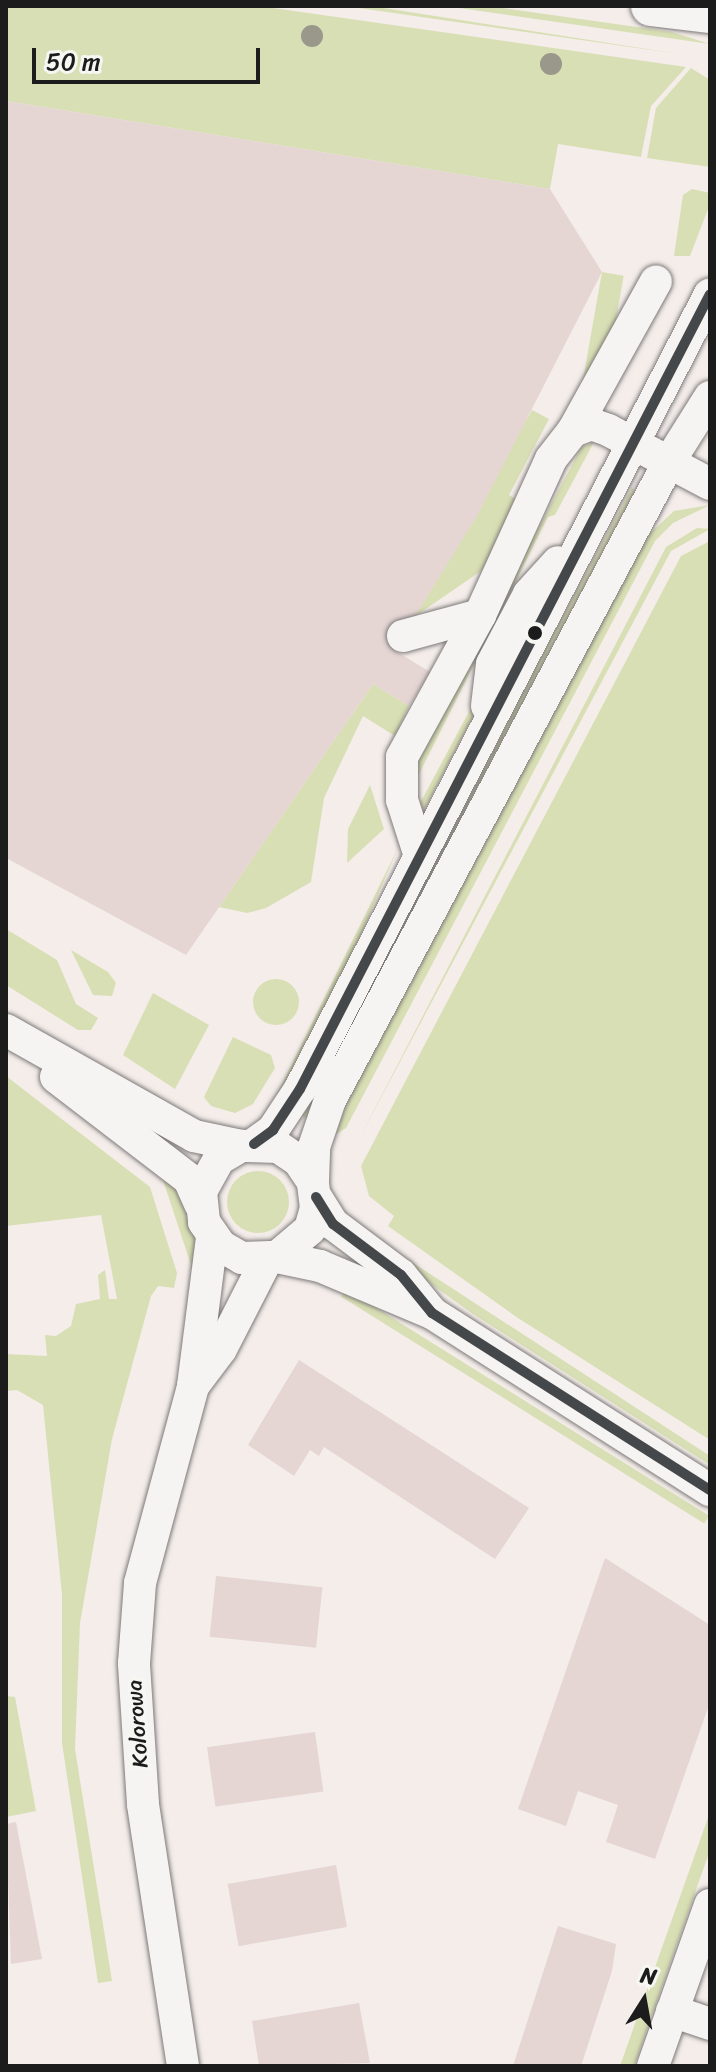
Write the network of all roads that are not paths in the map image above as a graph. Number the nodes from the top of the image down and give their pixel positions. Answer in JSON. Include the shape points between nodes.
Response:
{"nodes":[{"id":1,"x":651,"y":6,"type":"edge"},
{"id":2,"x":710,"y":13,"type":"edge"},
{"id":3,"x":656,"y":281,"type":"dead end"},
{"id":4,"x":710,"y":294,"type":"edge"},
{"id":5,"x":710,"y":397,"type":"edge"},
{"id":6,"x":573,"y":431,"type":"junction"},
{"id":7,"x":633,"y":443,"type":"junction"},
{"id":8,"x":669,"y":462,"type":"junction"},
{"id":9,"x":710,"y":484,"type":"edge"},
{"id":10,"x":480,"y":615,"type":"junction"},
{"id":11,"x":445,"y":679,"type":"junction"},
{"id":12,"x":419,"y":853,"type":"junction"},
{"id":13,"x":6,"y":1030,"type":"edge"},
{"id":14,"x":6,"y":1039,"type":"edge"},
{"id":15,"x":248,"y":1145,"type":"junction"},
{"id":16,"x":314,"y":1189,"type":"junction"},
{"id":17,"x":200,"y":1204,"type":"junction"},
{"id":18,"x":212,"y":1237,"type":"junction"},
{"id":19,"x":272,"y":1258,"type":"junction"},
{"id":20,"x":432,"y":1313,"type":"junction"},
{"id":21,"x":193,"y":1386,"type":"junction"},
{"id":22,"x":710,"y":1490,"type":"edge"},
{"id":23,"x":710,"y":1905,"type":"edge"},
{"id":24,"x":672,"y":2011,"type":"junction"},
{"id":25,"x":710,"y":2024,"type":"edge"},
{"id":26,"x":183,"y":2066,"type":"edge"},
{"id":27,"x":653,"y":2066,"type":"edge"}],
"edges":[{"from":1,"to":2,"type":"main road"},
{"from":3,"to":6,"type":"street"},
{"from":4,"to":7,"type":"street"},
{"from":5,"to":8,"type":"street"},
{"from":6,"to":7,"type":"street","via":[[591,424]]},
{"from":6,"to":10,"type":"street","via":[[551,459]]},
{"from":7,"to":8,"type":"street"},
{"from":7,"to":12,"type":"street"},
{"from":8,"to":9,"type":"street"},
{"from":8,"to":16,"type":"street","via":[[330,1100],[314,1147]]},
{"from":10,"to":11,"type":"street"},
{"from":10,"to":11,"type":"street","via":[[403,636],[436,660]]},
{"from":11,"to":12,"type":"street","via":[[398,774]]},
{"from":12,"to":15,"type":"street","via":[[300,1089],[273,1130]]},
{"from":13,"to":15,"type":"street","via":[[194,1136]]},
{"from":14,"to":17,"type":"street","via":[[189,1179]]},
{"from":15,"to":16,"type":"street","via":[[290,1153]]},
{"from":15,"to":17,"type":"street","via":[[211,1169]]},
{"from":16,"to":19,"type":"street","via":[[304,1238]]},
{"from":16,"to":20,"type":"street","via":[[333,1224],[401,1275]]},
{"from":17,"to":18,"type":"street"},
{"from":18,"to":19,"type":"street","via":[[231,1253]]},
{"from":18,"to":21,"type":"street","name":"Kolorowa"},
{"from":19,"to":20,"type":"street","via":[[328,1269]]},
{"from":19,"to":21,"type":"street","name":"Kolorowa","via":[[221,1349]]},
{"from":20,"to":22,"type":"street"},
{"from":21,"to":26,"type":"street","name":"Kolorowa","via":[[154,1514],[134,1663],[143,1804]]},
{"from":23,"to":24,"type":"street"},
{"from":24,"to":25,"type":"street"},
{"from":24,"to":27,"type":"street"}]}
